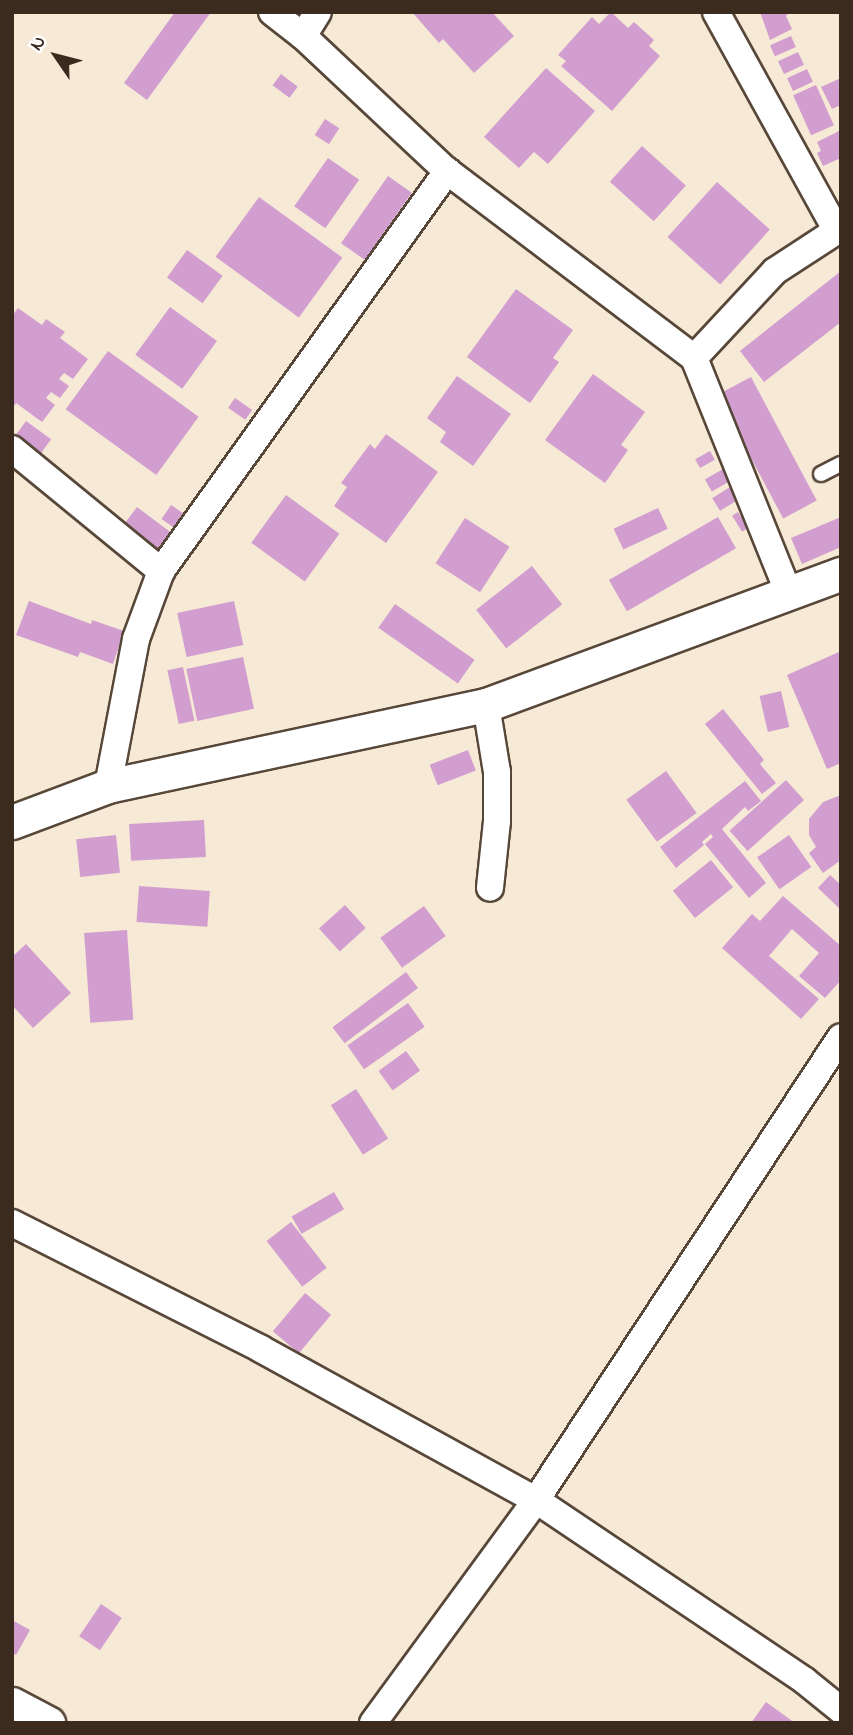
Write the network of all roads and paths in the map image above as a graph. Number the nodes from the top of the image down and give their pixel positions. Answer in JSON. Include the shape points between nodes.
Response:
{"nodes":[{"id":1,"x":272,"y":12,"type":"edge"},
{"id":2,"x":318,"y":12,"type":"edge"},
{"id":3,"x":716,"y":12,"type":"edge"},
{"id":4,"x":303,"y":36,"type":"junction"},
{"id":5,"x":447,"y":171,"type":"junction"},
{"id":6,"x":839,"y":228,"type":"edge"},
{"id":7,"x":694,"y":358,"type":"junction"},
{"id":8,"x":12,"y":449,"type":"edge"},
{"id":9,"x":841,"y":464,"type":"edge"},
{"id":10,"x":821,"y":474,"type":"dead end"},
{"id":11,"x":162,"y":571,"type":"junction"},
{"id":12,"x":841,"y":574,"type":"edge"},
{"id":13,"x":789,"y":594,"type":"junction"},
{"id":14,"x":486,"y":705,"type":"junction"},
{"id":15,"x":108,"y":786,"type":"junction"},
{"id":16,"x":12,"y":822,"type":"edge"},
{"id":17,"x":490,"y":888,"type":"dead end"},
{"id":18,"x":841,"y":1037,"type":"edge"},
{"id":19,"x":12,"y":1223,"type":"edge"},
{"id":20,"x":536,"y":1500,"type":"junction"},
{"id":21,"x":12,"y":1704,"type":"edge"},
{"id":22,"x":841,"y":1710,"type":"edge"},
{"id":23,"x":48,"y":1723,"type":"edge"},
{"id":24,"x":373,"y":1723,"type":"edge"}],
"edges":[{"from":1,"to":4,"type":"street"},
{"from":2,"to":4,"type":"street"},
{"from":3,"to":6,"type":"street"},
{"from":4,"to":5,"type":"street"},
{"from":5,"to":7,"type":"street"},
{"from":5,"to":11,"type":"street"},
{"from":6,"to":7,"type":"street","via":[[775,271]]},
{"from":7,"to":13,"type":"street"},
{"from":8,"to":11,"type":"street"},
{"from":9,"to":10,"type":"lane"},
{"from":11,"to":15,"type":"street","via":[[136,639]]},
{"from":12,"to":13,"type":"street"},
{"from":13,"to":14,"type":"street"},
{"from":14,"to":15,"type":"street"},
{"from":14,"to":17,"type":"street","via":[[498,772]]},
{"from":15,"to":16,"type":"street"},
{"from":18,"to":20,"type":"street"},
{"from":19,"to":20,"type":"street","via":[[261,1349]]},
{"from":20,"to":22,"type":"street"},
{"from":20,"to":24,"type":"street"},
{"from":21,"to":23,"type":"street"}]}
